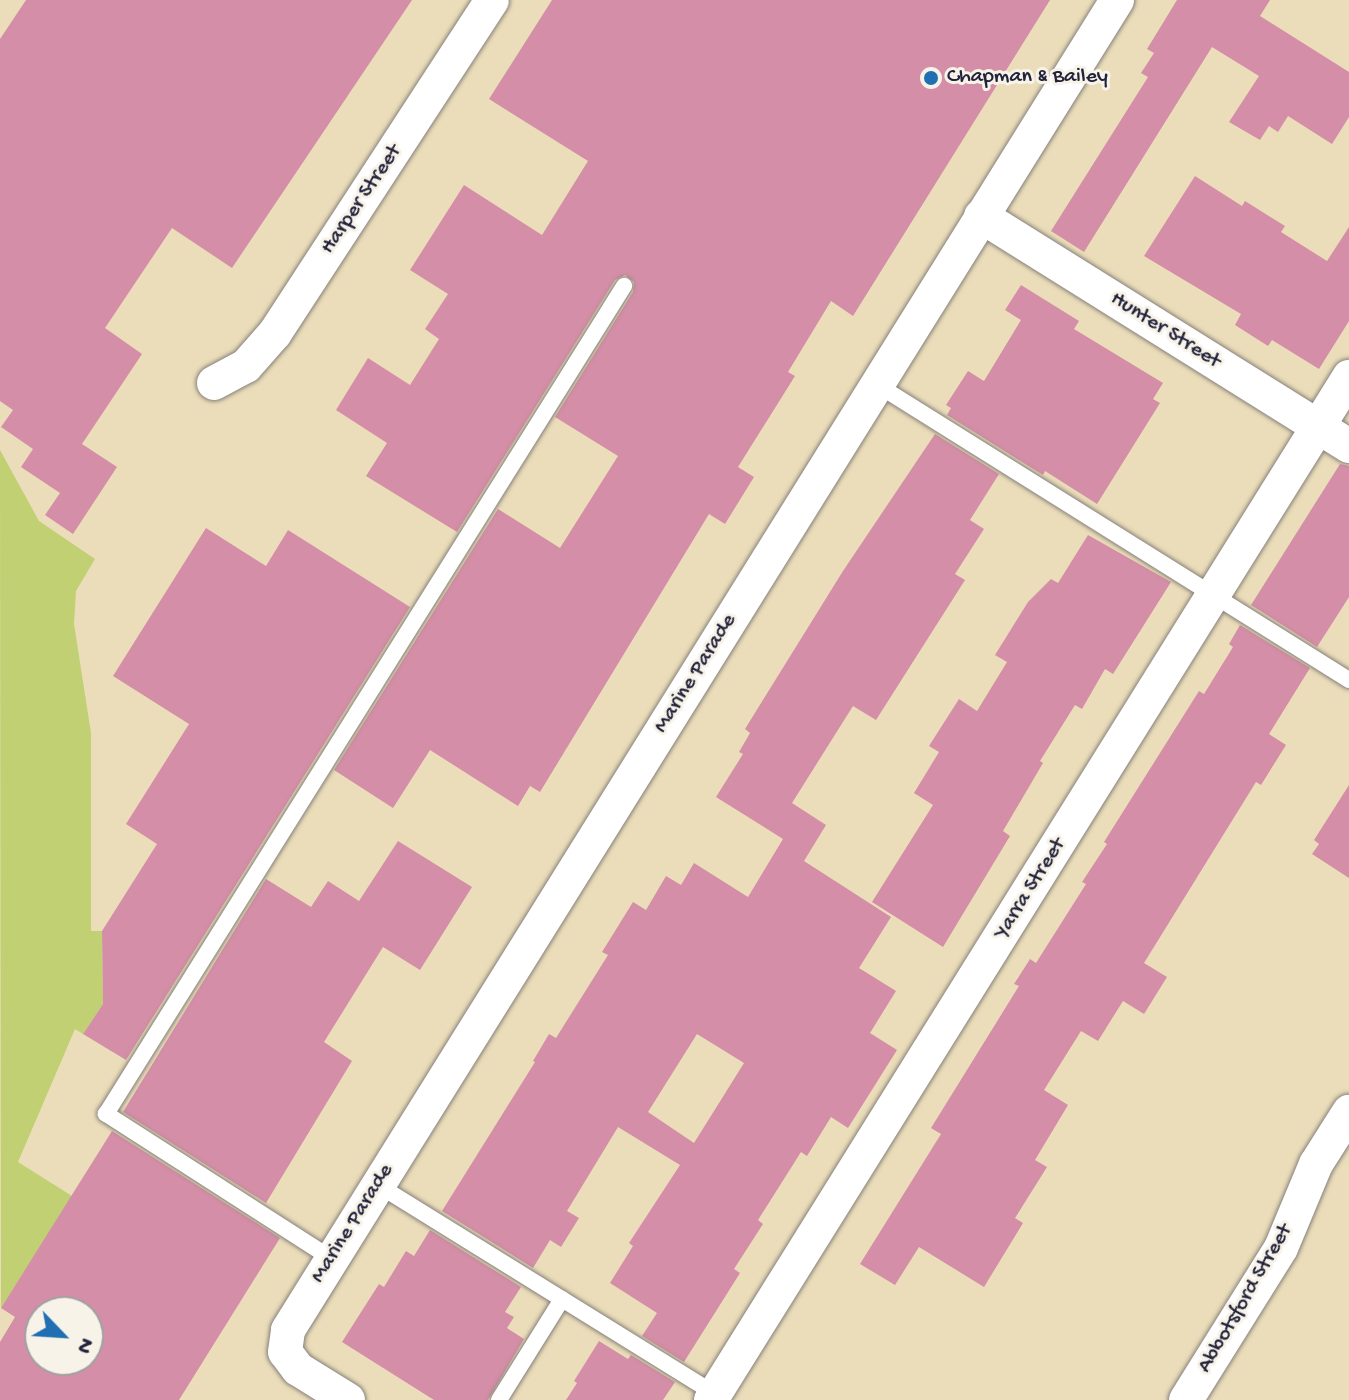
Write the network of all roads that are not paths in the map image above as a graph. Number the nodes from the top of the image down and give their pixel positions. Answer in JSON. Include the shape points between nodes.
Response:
{"nodes":[{"id":1,"x":492,"y":0,"type":"edge"},
{"id":2,"x":1117,"y":0,"type":"edge"},
{"id":3,"x":981,"y":216,"type":"junction"},
{"id":4,"x":624,"y":286,"type":"dead end"},
{"id":5,"x":1349,"y":377,"type":"edge"},
{"id":6,"x":214,"y":383,"type":"dead end"},
{"id":7,"x":876,"y":384,"type":"junction"},
{"id":8,"x":1318,"y":426,"type":"junction"},
{"id":9,"x":1349,"y":446,"type":"edge"},
{"id":10,"x":1215,"y":594,"type":"junction"},
{"id":11,"x":1349,"y":680,"type":"edge"},
{"id":12,"x":1349,"y":1112,"type":"edge"},
{"id":13,"x":378,"y":1185,"type":"junction"},
{"id":14,"x":332,"y":1259,"type":"junction"},
{"id":15,"x":562,"y":1299,"type":"junction"},
{"id":16,"x":717,"y":1398,"type":"edge"},
{"id":17,"x":348,"y":1400,"type":"edge"},
{"id":18,"x":499,"y":1400,"type":"edge"},
{"id":19,"x":1186,"y":1400,"type":"edge"}],
"edges":[{"from":1,"to":6,"type":"street","name":"Harper Street","via":[[275,333],[246,366]]},
{"from":2,"to":3,"type":"street","name":"Marine Parade"},
{"from":3,"to":7,"type":"street","name":"Marine Parade"},
{"from":3,"to":8,"type":"street","name":"Hunter Street"},
{"from":4,"to":14,"type":"lane","via":[[106,1114]]},
{"from":5,"to":8,"type":"street","name":"Yarra Street"},
{"from":7,"to":10,"type":"lane"},
{"from":7,"to":13,"type":"street","name":"Marine Parade"},
{"from":8,"to":9,"type":"street","name":"Hunter Street"},
{"from":8,"to":10,"type":"street","name":"Yarra Street"},
{"from":10,"to":11,"type":"lane"},
{"from":10,"to":16,"type":"street","name":"Yarra Street"},
{"from":12,"to":19,"type":"street","name":"Abbotsford Street","via":[[1316,1164],[1281,1248]]},
{"from":13,"to":14,"type":"street","name":"Marine Parade"},
{"from":13,"to":15,"type":"lane"},
{"from":14,"to":17,"type":"street","name":"Marine Parade","via":[[288,1330],[285,1352],[298,1369]]},
{"from":15,"to":16,"type":"lane"},
{"from":15,"to":18,"type":"lane"}]}
